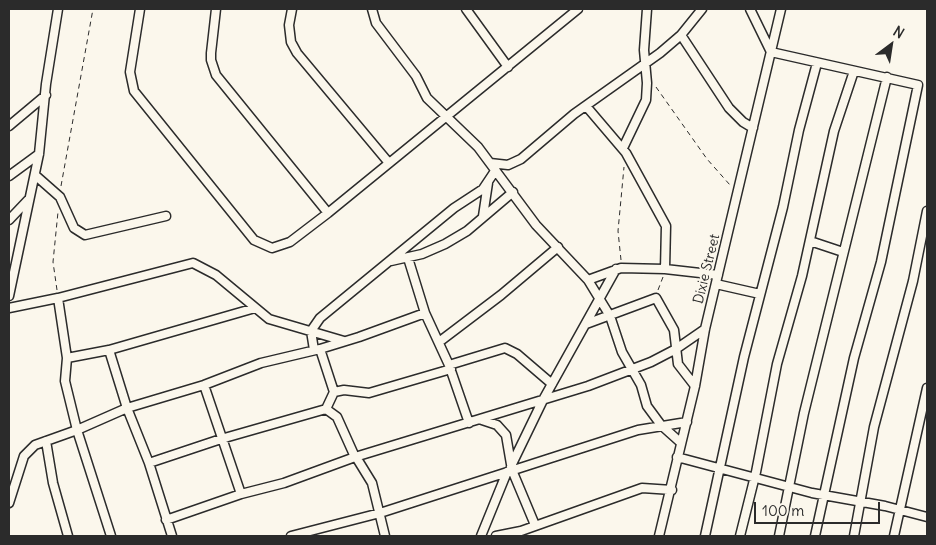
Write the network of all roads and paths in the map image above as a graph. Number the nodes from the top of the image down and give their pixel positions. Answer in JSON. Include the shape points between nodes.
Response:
{"nodes":[{"id":1,"x":58,"y":9,"type":"edge"},
{"id":2,"x":93,"y":9,"type":"edge"},
{"id":3,"x":140,"y":9,"type":"edge"},
{"id":4,"x":216,"y":9,"type":"edge"},
{"id":5,"x":292,"y":9,"type":"edge"},
{"id":6,"x":372,"y":9,"type":"edge"},
{"id":7,"x":466,"y":9,"type":"edge"},
{"id":8,"x":578,"y":9,"type":"edge"},
{"id":9,"x":647,"y":9,"type":"edge"},
{"id":10,"x":702,"y":9,"type":"edge"},
{"id":11,"x":750,"y":9,"type":"edge"},
{"id":12,"x":781,"y":9,"type":"edge"},
{"id":13,"x":568,"y":12,"type":"edge"},
{"id":14,"x":681,"y":34,"type":"junction"},
{"id":15,"x":772,"y":52,"type":"junction"},
{"id":16,"x":817,"y":63,"type":"junction"},
{"id":17,"x":644,"y":64,"type":"junction"},
{"id":18,"x":508,"y":67,"type":"junction"},
{"id":19,"x":854,"y":70,"type":"junction"},
{"id":20,"x":646,"y":72,"type":"junction"},
{"id":21,"x":887,"y":77,"type":"junction"},
{"id":22,"x":46,"y":95,"type":"junction"},
{"id":23,"x":586,"y":106,"type":"junction"},
{"id":24,"x":447,"y":117,"type":"junction"},
{"id":25,"x":9,"y":126,"type":"edge"},
{"id":26,"x":753,"y":128,"type":"junction"},
{"id":27,"x":625,"y":151,"type":"junction"},
{"id":28,"x":39,"y":154,"type":"junction"},
{"id":29,"x":389,"y":163,"type":"junction"},
{"id":30,"x":490,"y":163,"type":"junction"},
{"id":31,"x":495,"y":171,"type":"junction"},
{"id":32,"x":35,"y":175,"type":"junction"},
{"id":33,"x":9,"y":176,"type":"edge"},
{"id":34,"x":488,"y":183,"type":"junction"},
{"id":35,"x":513,"y":192,"type":"junction"},
{"id":36,"x":738,"y":193,"type":"junction"},
{"id":37,"x":60,"y":197,"type":"junction"},
{"id":38,"x":29,"y":199,"type":"junction"},
{"id":39,"x":927,"y":211,"type":"edge"},
{"id":40,"x":328,"y":213,"type":"junction"},
{"id":41,"x":166,"y":216,"type":"dead end"},
{"id":42,"x":483,"y":216,"type":"junction"},
{"id":43,"x":9,"y":220,"type":"edge"},
{"id":44,"x":810,"y":241,"type":"junction"},
{"id":45,"x":558,"y":247,"type":"junction"},
{"id":46,"x":843,"y":252,"type":"junction"},
{"id":47,"x":19,"y":253,"type":"junction"},
{"id":48,"x":408,"y":258,"type":"junction"},
{"id":49,"x":391,"y":261,"type":"junction"},
{"id":50,"x":9,"y":265,"type":"edge"},
{"id":51,"x":618,"y":269,"type":"junction"},
{"id":52,"x":665,"y":269,"type":"junction"},
{"id":53,"x":718,"y":275,"type":"junction"},
{"id":54,"x":588,"y":280,"type":"junction"},
{"id":55,"x":716,"y":284,"type":"junction"},
{"id":56,"x":760,"y":294,"type":"junction"},
{"id":57,"x":9,"y":296,"type":"edge"},
{"id":58,"x":58,"y":298,"type":"junction"},
{"id":59,"x":656,"y":298,"type":"junction"},
{"id":60,"x":599,"y":301,"type":"junction"},
{"id":61,"x":9,"y":308,"type":"edge"},
{"id":62,"x":255,"y":308,"type":"junction"},
{"id":63,"x":425,"y":313,"type":"junction"},
{"id":64,"x":610,"y":316,"type":"junction"},
{"id":65,"x":586,"y":324,"type":"junction"},
{"id":66,"x":705,"y":329,"type":"junction"},
{"id":67,"x":310,"y":331,"type":"junction"},
{"id":68,"x":344,"y":341,"type":"junction"},
{"id":69,"x":439,"y":342,"type":"junction"},
{"id":70,"x":109,"y":350,"type":"junction"},
{"id":71,"x":317,"y":350,"type":"junction"},
{"id":72,"x":676,"y":350,"type":"junction"},
{"id":73,"x":67,"y":358,"type":"junction"},
{"id":74,"x":450,"y":367,"type":"junction"},
{"id":75,"x":633,"y":369,"type":"junction"},
{"id":76,"x":552,"y":384,"type":"junction"},
{"id":77,"x":204,"y":385,"type":"junction"},
{"id":78,"x":695,"y":386,"type":"junction"},
{"id":79,"x":927,"y":388,"type":"edge"},
{"id":80,"x":334,"y":392,"type":"junction"},
{"id":81,"x":543,"y":400,"type":"junction"},
{"id":82,"x":127,"y":408,"type":"junction"},
{"id":83,"x":326,"y":409,"type":"junction"},
{"id":84,"x":482,"y":420,"type":"junction"},
{"id":85,"x":687,"y":422,"type":"junction"},
{"id":86,"x":469,"y":423,"type":"junction"},
{"id":87,"x":661,"y":425,"type":"junction"},
{"id":88,"x":77,"y":430,"type":"junction"},
{"id":89,"x":221,"y":439,"type":"junction"},
{"id":90,"x":46,"y":441,"type":"junction"},
{"id":91,"x":680,"y":442,"type":"junction"},
{"id":92,"x":356,"y":457,"type":"junction"},
{"id":93,"x":677,"y":457,"type":"junction"},
{"id":94,"x":149,"y":462,"type":"junction"},
{"id":95,"x":510,"y":469,"type":"junction"},
{"id":96,"x":720,"y":469,"type":"junction"},
{"id":97,"x":754,"y":478,"type":"junction"},
{"id":98,"x":790,"y":487,"type":"junction"},
{"id":99,"x":672,"y":490,"type":"junction"},
{"id":100,"x":241,"y":494,"type":"junction"},
{"id":101,"x":823,"y":495,"type":"junction"},
{"id":102,"x":860,"y":502,"type":"junction"},
{"id":103,"x":9,"y":503,"type":"edge"},
{"id":104,"x":900,"y":510,"type":"junction"},
{"id":105,"x":380,"y":513,"type":"junction"},
{"id":106,"x":927,"y":517,"type":"edge"},
{"id":107,"x":166,"y":520,"type":"junction"},
{"id":108,"x":535,"y":524,"type":"junction"},
{"id":109,"x":68,"y":536,"type":"edge"},
{"id":110,"x":111,"y":536,"type":"edge"},
{"id":111,"x":172,"y":536,"type":"edge"},
{"id":112,"x":291,"y":536,"type":"edge"},
{"id":113,"x":385,"y":536,"type":"edge"},
{"id":114,"x":481,"y":536,"type":"edge"},
{"id":115,"x":496,"y":536,"type":"edge"},
{"id":116,"x":660,"y":536,"type":"edge"},
{"id":117,"x":705,"y":536,"type":"edge"},
{"id":118,"x":740,"y":536,"type":"edge"},
{"id":119,"x":779,"y":536,"type":"edge"},
{"id":120,"x":815,"y":536,"type":"edge"},
{"id":121,"x":854,"y":536,"type":"edge"},
{"id":122,"x":894,"y":536,"type":"edge"}],
"edges":[{"from":1,"to":22,"type":"street"},
{"from":2,"to":37,"type":"path"},
{"from":3,"to":40,"type":"street","via":[[130,72],[134,91],[254,240],[265,246],[284,245]]},
{"from":4,"to":40,"type":"street","via":[[211,53],[216,75]]},
{"from":5,"to":29,"type":"street","via":[[289,25],[291,42],[297,53]]},
{"from":6,"to":24,"type":"street","via":[[376,23],[416,76],[428,98]]},
{"from":7,"to":18,"type":"street"},
{"from":8,"to":13,"type":"street"},
{"from":9,"to":17,"type":"street"},
{"from":10,"to":14,"type":"street"},
{"from":11,"to":15,"type":"street"},
{"from":12,"to":15,"type":"street","name":"Dixie Street"},
{"from":13,"to":18,"type":"street"},
{"from":14,"to":17,"type":"street"},
{"from":14,"to":26,"type":"street","via":[[729,108]]},
{"from":15,"to":16,"type":"street"},
{"from":15,"to":26,"type":"street","name":"Dixie Street"},
{"from":16,"to":19,"type":"street"},
{"from":16,"to":56,"type":"street"},
{"from":17,"to":20,"type":"street"},
{"from":17,"to":23,"type":"street"},
{"from":18,"to":24,"type":"street"},
{"from":19,"to":21,"type":"street"},
{"from":19,"to":44,"type":"street","via":[[834,131]]},
{"from":20,"to":27,"type":"street","via":[[646,100]]},
{"from":20,"to":36,"type":"path","via":[[707,159]]},
{"from":21,"to":46,"type":"street"},
{"from":21,"to":101,"type":"street","via":[[918,85],[881,262],[854,358]]},
{"from":22,"to":25,"type":"street"},
{"from":22,"to":28,"type":"street"},
{"from":23,"to":27,"type":"street"},
{"from":23,"to":30,"type":"street","via":[[515,163],[503,166]]},
{"from":24,"to":29,"type":"street"},
{"from":24,"to":30,"type":"street"},
{"from":26,"to":36,"type":"street","name":"Dixie Street"},
{"from":27,"to":51,"type":"path"},
{"from":27,"to":52,"type":"street","via":[[666,226]]},
{"from":28,"to":32,"type":"street"},
{"from":28,"to":33,"type":"street"},
{"from":29,"to":40,"type":"street"},
{"from":30,"to":31,"type":"street"},
{"from":31,"to":34,"type":"street"},
{"from":31,"to":35,"type":"street"},
{"from":32,"to":37,"type":"street"},
{"from":32,"to":38,"type":"street"},
{"from":34,"to":42,"type":"street"},
{"from":34,"to":49,"type":"street"},
{"from":35,"to":42,"type":"street"},
{"from":35,"to":45,"type":"street","via":[[536,225]]},
{"from":36,"to":53,"type":"street","name":"Dixie Street"},
{"from":37,"to":41,"type":"street","via":[[74,228],[85,235]]},
{"from":37,"to":58,"type":"path","via":[[53,262]]},
{"from":38,"to":43,"type":"street"},
{"from":38,"to":47,"type":"street"},
{"from":39,"to":102,"type":"street","via":[[913,282],[874,427]]},
{"from":42,"to":48,"type":"street","via":[[446,244]]},
{"from":44,"to":46,"type":"street"},
{"from":44,"to":97,"type":"street","via":[[777,364]]},
{"from":45,"to":54,"type":"street"},
{"from":45,"to":69,"type":"street"},
{"from":46,"to":98,"type":"street","via":[[804,413]]},
{"from":47,"to":50,"type":"street"},
{"from":47,"to":57,"type":"street"},
{"from":48,"to":49,"type":"street"},
{"from":48,"to":63,"type":"street"},
{"from":49,"to":67,"type":"street","via":[[329,310]]},
{"from":51,"to":52,"type":"street"},
{"from":51,"to":54,"type":"street"},
{"from":51,"to":60,"type":"street"},
{"from":52,"to":53,"type":"street"},
{"from":52,"to":59,"type":"path"},
{"from":53,"to":55,"type":"street","name":"Dixie Street"},
{"from":54,"to":60,"type":"street"},
{"from":55,"to":56,"type":"street"},
{"from":55,"to":66,"type":"street","name":"Dixie Street"},
{"from":56,"to":96,"type":"street"},
{"from":58,"to":61,"type":"street"},
{"from":58,"to":62,"type":"street","via":[[193,263],[216,275]]},
{"from":58,"to":73,"type":"street"},
{"from":59,"to":64,"type":"street"},
{"from":59,"to":72,"type":"street","via":[[674,330]]},
{"from":60,"to":64,"type":"street"},
{"from":60,"to":65,"type":"street"},
{"from":62,"to":67,"type":"street","via":[[276,322]]},
{"from":62,"to":70,"type":"street"},
{"from":63,"to":68,"type":"street"},
{"from":63,"to":69,"type":"street"},
{"from":64,"to":65,"type":"street"},
{"from":64,"to":75,"type":"street","via":[[622,352]]},
{"from":65,"to":76,"type":"street"},
{"from":66,"to":72,"type":"street"},
{"from":66,"to":78,"type":"street","name":"Dixie Street"},
{"from":67,"to":68,"type":"street"},
{"from":67,"to":71,"type":"street"},
{"from":68,"to":71,"type":"street"},
{"from":69,"to":74,"type":"street"},
{"from":70,"to":73,"type":"street"},
{"from":70,"to":82,"type":"street"},
{"from":71,"to":77,"type":"street","via":[[261,363]]},
{"from":71,"to":80,"type":"street"},
{"from":72,"to":75,"type":"street"},
{"from":72,"to":78,"type":"street","via":[[681,370]]},
{"from":73,"to":88,"type":"street","via":[[65,381]]},
{"from":74,"to":76,"type":"street","via":[[505,348],[517,354]]},
{"from":74,"to":80,"type":"street","via":[[369,393]]},
{"from":74,"to":86,"type":"street"},
{"from":75,"to":81,"type":"street"},
{"from":75,"to":87,"type":"street","via":[[648,406]]},
{"from":76,"to":81,"type":"street"},
{"from":77,"to":82,"type":"street"},
{"from":77,"to":89,"type":"street"},
{"from":78,"to":85,"type":"street","name":"Dixie Street"},
{"from":79,"to":104,"type":"street"},
{"from":80,"to":83,"type":"street"},
{"from":81,"to":84,"type":"street"},
{"from":81,"to":95,"type":"street"},
{"from":82,"to":88,"type":"street"},
{"from":82,"to":94,"type":"street"},
{"from":83,"to":89,"type":"street"},
{"from":83,"to":92,"type":"street","via":[[336,417]]},
{"from":84,"to":86,"type":"street"},
{"from":84,"to":95,"type":"street","via":[[502,429],[506,435]]},
{"from":85,"to":87,"type":"street"},
{"from":85,"to":91,"type":"street","name":"Dixie Street"},
{"from":86,"to":92,"type":"street"},
{"from":87,"to":91,"type":"street"},
{"from":87,"to":95,"type":"street"},
{"from":88,"to":90,"type":"street"},
{"from":88,"to":110,"type":"street"},
{"from":89,"to":94,"type":"street"},
{"from":89,"to":100,"type":"street"},
{"from":90,"to":103,"type":"street","via":[[31,448],[24,456]]},
{"from":90,"to":109,"type":"street","via":[[53,483]]},
{"from":91,"to":93,"type":"street","name":"Dixie Street"},
{"from":92,"to":100,"type":"street","via":[[284,483]]},
{"from":92,"to":105,"type":"street","via":[[368,474]]},
{"from":93,"to":96,"type":"street"},
{"from":93,"to":99,"type":"street","name":"Dixie Street"},
{"from":94,"to":107,"type":"street"},
{"from":95,"to":105,"type":"street"},
{"from":95,"to":108,"type":"street"},
{"from":95,"to":114,"type":"street"},
{"from":96,"to":97,"type":"street"},
{"from":96,"to":117,"type":"street"},
{"from":97,"to":98,"type":"street"},
{"from":97,"to":118,"type":"street"},
{"from":98,"to":101,"type":"street"},
{"from":98,"to":119,"type":"street"},
{"from":99,"to":108,"type":"street","via":[[642,488],[609,502]]},
{"from":99,"to":116,"type":"street","name":"Dixie Street"},
{"from":100,"to":107,"type":"street"},
{"from":101,"to":102,"type":"street"},
{"from":101,"to":120,"type":"street"},
{"from":102,"to":104,"type":"street"},
{"from":102,"to":121,"type":"street"},
{"from":104,"to":106,"type":"street"},
{"from":104,"to":122,"type":"street"},
{"from":105,"to":112,"type":"street"},
{"from":105,"to":113,"type":"street"},
{"from":107,"to":111,"type":"street"},
{"from":108,"to":115,"type":"street","via":[[521,531]]}]}
